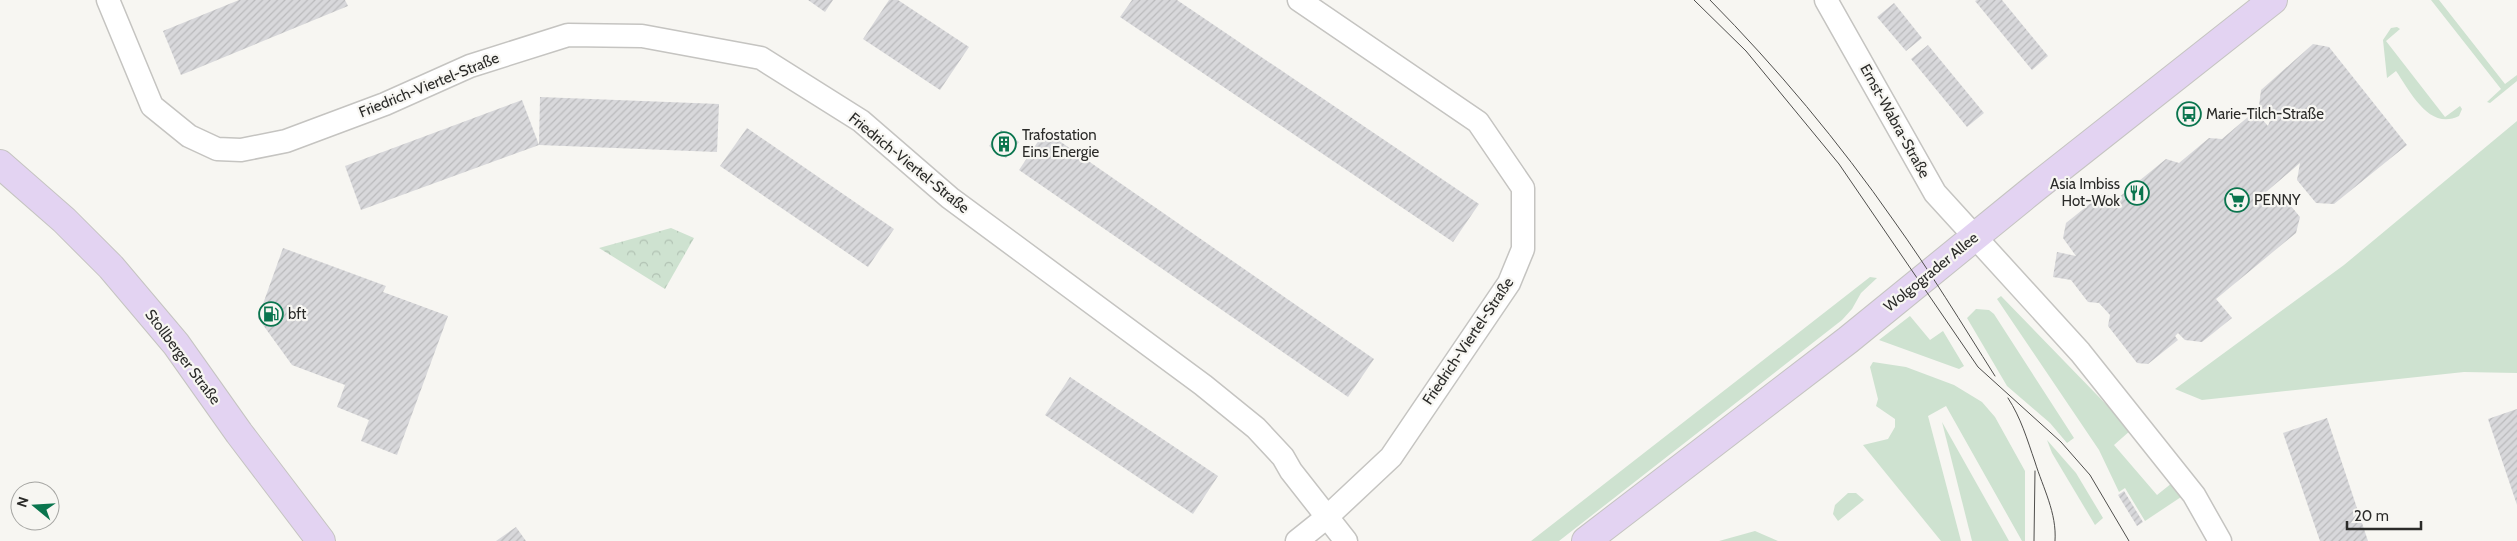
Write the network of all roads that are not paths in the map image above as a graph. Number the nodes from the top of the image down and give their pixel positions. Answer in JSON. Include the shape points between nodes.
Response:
{"nodes":[{"id":1,"x":108,"y":0,"type":"edge"},
{"id":2,"x":1299,"y":0,"type":"edge"},
{"id":3,"x":1826,"y":0,"type":"edge"},
{"id":4,"x":2273,"y":0,"type":"edge"},
{"id":5,"x":0,"y":164,"type":"edge"},
{"id":6,"x":0,"y":178,"type":"edge"},
{"id":7,"x":27,"y":189,"type":"junction"},
{"id":8,"x":1974,"y":236,"type":"junction"},
{"id":9,"x":1328,"y":517,"type":"junction"},
{"id":10,"x":321,"y":541,"type":"edge"},
{"id":11,"x":1297,"y":541,"type":"edge"},
{"id":12,"x":1346,"y":541,"type":"edge"},
{"id":13,"x":1586,"y":541,"type":"edge"},
{"id":14,"x":2220,"y":541,"type":"edge"}],
"edges":[{"from":1,"to":9,"type":"street","name":"Friedrich-Viertel-Straße","via":[[152,106],[189,136],[218,149],[240,150],[286,141],[385,104],[470,66],[568,35],[642,36],[761,58],[861,121],[950,198],[1256,428],[1283,457]]},
{"from":2,"to":9,"type":"street","name":"Friedrich-Viertel-Straße","via":[[1478,122],[1523,188],[1523,249],[1509,283],[1391,456]]},
{"from":3,"to":8,"type":"street","name":"Ernst-Wabra-Straße","via":[[1935,193]]},
{"from":4,"to":8,"type":"main road","name":"Wolgograder Allee"},
{"from":5,"to":7,"type":"main road","name":"Stollberger Straße"},
{"from":6,"to":7,"type":"main road","name":"Stollberger Straße"},
{"from":7,"to":10,"type":"main road","name":"Stollberger Straße","via":[[112,267],[176,344]]},
{"from":8,"to":13,"type":"main road","name":"Wolgograder Allee","via":[[1848,340]]},
{"from":8,"to":14,"type":"street","via":[[2080,352],[2194,495]]},
{"from":9,"to":11,"type":"street","name":"Friedrich-Viertel-Straße"},
{"from":9,"to":12,"type":"street","name":"Friedrich-Viertel-Straße"}]}
